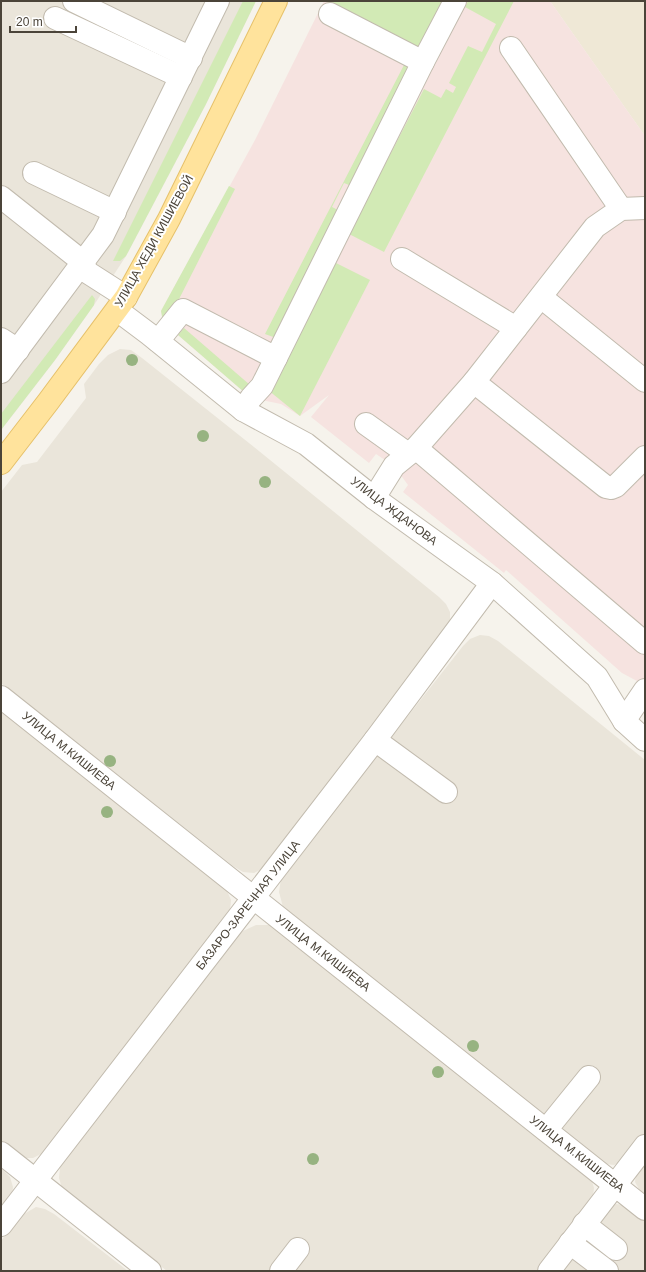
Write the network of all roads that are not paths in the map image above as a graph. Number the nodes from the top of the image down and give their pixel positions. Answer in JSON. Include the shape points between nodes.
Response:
{"nodes":[{"id":1,"x":74,"y":1,"type":"edge"},
{"id":2,"x":218,"y":1,"type":"edge"},
{"id":3,"x":276,"y":1,"type":"edge"},
{"id":4,"x":455,"y":1,"type":"edge"},
{"id":5,"x":330,"y":14,"type":"dead end"},
{"id":6,"x":55,"y":18,"type":"dead end"},
{"id":7,"x":512,"y":48,"type":"dead end"},
{"id":8,"x":190,"y":58,"type":"junction"},
{"id":9,"x":423,"y":62,"type":"junction"},
{"id":10,"x":181,"y":77,"type":"junction"},
{"id":11,"x":34,"y":173,"type":"dead end"},
{"id":12,"x":1,"y":196,"type":"edge"},
{"id":13,"x":645,"y":208,"type":"edge"},
{"id":14,"x":621,"y":209,"type":"junction"},
{"id":15,"x":115,"y":212,"type":"junction"},
{"id":16,"x":402,"y":259,"type":"dead end"},
{"id":17,"x":83,"y":262,"type":"junction"},
{"id":18,"x":541,"y":297,"type":"junction"},
{"id":19,"x":121,"y":304,"type":"junction"},
{"id":20,"x":516,"y":328,"type":"junction"},
{"id":21,"x":158,"y":342,"type":"junction"},
{"id":22,"x":10,"y":345,"type":"edge"},
{"id":23,"x":276,"y":358,"type":"junction"},
{"id":24,"x":1,"y":372,"type":"edge"},
{"id":25,"x":645,"y":381,"type":"edge"},
{"id":26,"x":474,"y":382,"type":"junction"},
{"id":27,"x":243,"y":410,"type":"junction"},
{"id":28,"x":366,"y":424,"type":"dead end"},
{"id":29,"x":412,"y":451,"type":"junction"},
{"id":30,"x":645,"y":457,"type":"edge"},
{"id":31,"x":1,"y":463,"type":"edge"},
{"id":32,"x":374,"y":498,"type":"junction"},
{"id":33,"x":492,"y":583,"type":"junction"},
{"id":34,"x":645,"y":642,"type":"edge"},
{"id":35,"x":645,"y":690,"type":"edge"},
{"id":36,"x":1,"y":697,"type":"edge"},
{"id":37,"x":624,"y":721,"type":"junction"},
{"id":38,"x":375,"y":740,"type":"junction"},
{"id":39,"x":645,"y":740,"type":"edge"},
{"id":40,"x":446,"y":792,"type":"dead end"},
{"id":41,"x":254,"y":898,"type":"junction"},
{"id":42,"x":589,"y":1077,"type":"dead end"},
{"id":43,"x":546,"y":1130,"type":"junction"},
{"id":44,"x":645,"y":1146,"type":"edge"},
{"id":45,"x":1,"y":1153,"type":"edge"},
{"id":46,"x":35,"y":1181,"type":"junction"},
{"id":47,"x":615,"y":1184,"type":"junction"},
{"id":48,"x":645,"y":1209,"type":"edge"},
{"id":49,"x":584,"y":1224,"type":"junction"},
{"id":50,"x":1,"y":1225,"type":"edge"},
{"id":51,"x":570,"y":1243,"type":"junction"},
{"id":52,"x":298,"y":1249,"type":"dead end"},
{"id":53,"x":616,"y":1249,"type":"dead end"},
{"id":54,"x":127,"y":1264,"type":"edge"},
{"id":55,"x":150,"y":1271,"type":"edge"},
{"id":56,"x":281,"y":1271,"type":"edge"},
{"id":57,"x":549,"y":1271,"type":"edge"},
{"id":58,"x":607,"y":1271,"type":"edge"}],
"edges":[{"from":1,"to":8,"type":"street"},
{"from":2,"to":8,"type":"street"},
{"from":3,"to":19,"type":"main road","name":"УЛИЦА ХЕДИ КИШИЕВОЙ","via":[[169,219]]},
{"from":4,"to":9,"type":"street"},
{"from":5,"to":9,"type":"street"},
{"from":6,"to":10,"type":"street"},
{"from":7,"to":14,"type":"street"},
{"from":8,"to":10,"type":"street"},
{"from":9,"to":23,"type":"street"},
{"from":10,"to":15,"type":"street"},
{"from":11,"to":15,"type":"street"},
{"from":12,"to":17,"type":"street","name":"УЛИЦА ЖДАНОВА"},
{"from":13,"to":14,"type":"street"},
{"from":14,"to":18,"type":"street","via":[[595,227]]},
{"from":15,"to":17,"type":"street","via":[[103,235]]},
{"from":16,"to":20,"type":"street"},
{"from":17,"to":19,"type":"street","name":"УЛИЦА ЖДАНОВА","via":[[87,272]]},
{"from":17,"to":22,"type":"street"},
{"from":18,"to":20,"type":"street"},
{"from":18,"to":25,"type":"street"},
{"from":19,"to":21,"type":"street","name":"УЛИЦА ЖДАНОВА"},
{"from":19,"to":31,"type":"main road","name":"УЛИЦА ХЕДИ КИШИЕВОЙ"},
{"from":20,"to":26,"type":"street"},
{"from":21,"to":23,"type":"street","via":[[183,310]]},
{"from":21,"to":27,"type":"street","name":"УЛИЦА ЖДАНОВА"},
{"from":22,"to":24,"type":"street"},
{"from":23,"to":27,"type":"street","via":[[262,386]]},
{"from":26,"to":29,"type":"street"},
{"from":26,"to":30,"type":"street","via":[[606,487],[616,486]]},
{"from":27,"to":32,"type":"street","name":"УЛИЦА ЖДАНОВА","via":[[306,444]]},
{"from":28,"to":29,"type":"street"},
{"from":29,"to":32,"type":"street","via":[[394,466]]},
{"from":29,"to":34,"type":"street"},
{"from":32,"to":33,"type":"street","name":"УЛИЦА ЖДАНОВА"},
{"from":33,"to":37,"type":"street","name":"УЛИЦА ЖДАНОВА","via":[[597,676]]},
{"from":33,"to":38,"type":"street","name":"БАЗАРО-ЗАРЕЧНАЯ УЛИЦА"},
{"from":35,"to":37,"type":"street"},
{"from":36,"to":41,"type":"street","name":"УЛИЦА М.КИШИЕВА"},
{"from":37,"to":39,"type":"street","name":"УЛИЦА ЖДАНОВА"},
{"from":38,"to":40,"type":"street"},
{"from":38,"to":41,"type":"street","name":"БАЗАРО-ЗАРЕЧНАЯ УЛИЦА"},
{"from":41,"to":43,"type":"street","name":"УЛИЦА М.КИШИЕВА"},
{"from":41,"to":46,"type":"street","name":"БАЗАРО-ЗАРЕЧНАЯ УЛИЦА"},
{"from":42,"to":43,"type":"street"},
{"from":43,"to":47,"type":"street","name":"УЛИЦА М.КИШИЕВА"},
{"from":44,"to":47,"type":"street"},
{"from":45,"to":46,"type":"street"},
{"from":46,"to":50,"type":"street","name":"БАЗАРО-ЗАРЕЧНАЯ УЛИЦА"},
{"from":46,"to":54,"type":"street"},
{"from":47,"to":48,"type":"street","name":"УЛИЦА М.КИШИЕВА"},
{"from":47,"to":49,"type":"street"},
{"from":49,"to":51,"type":"street"},
{"from":49,"to":53,"type":"street"},
{"from":51,"to":57,"type":"street"},
{"from":51,"to":58,"type":"street"},
{"from":52,"to":56,"type":"street"},
{"from":54,"to":55,"type":"street"}]}
